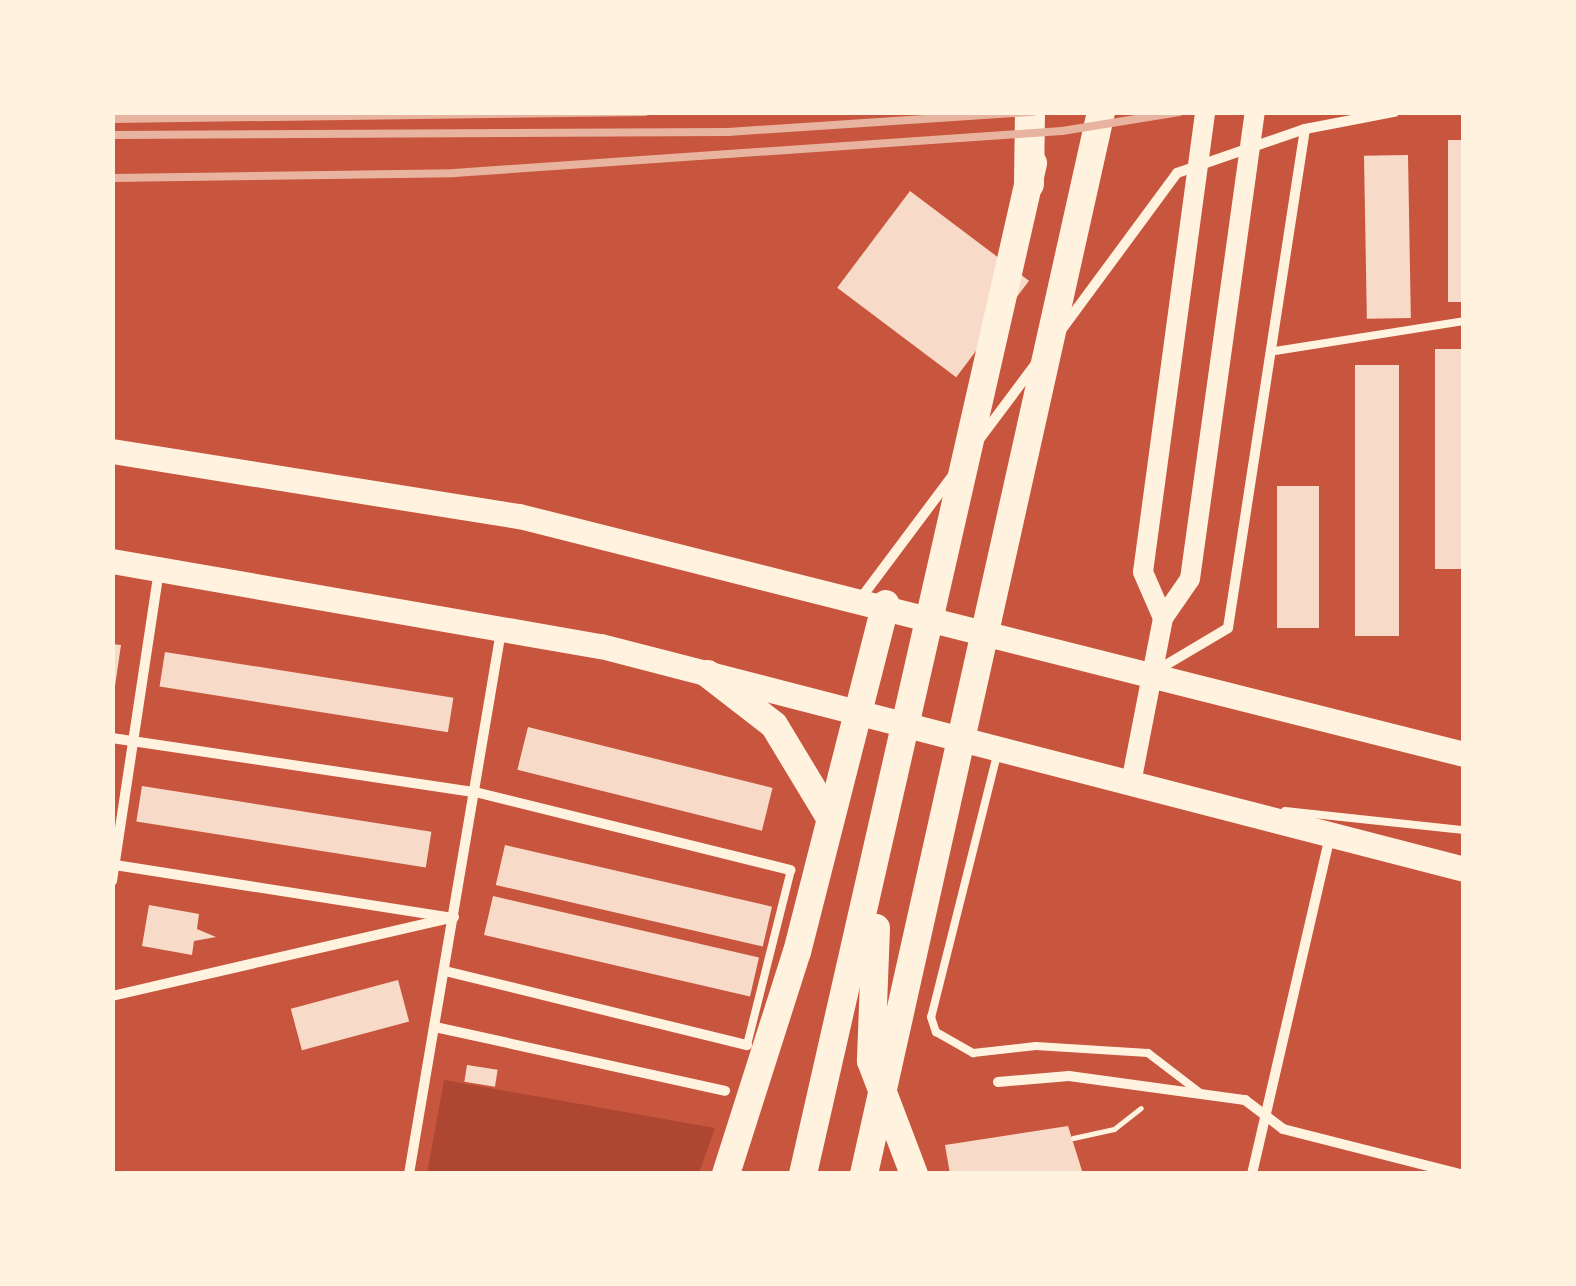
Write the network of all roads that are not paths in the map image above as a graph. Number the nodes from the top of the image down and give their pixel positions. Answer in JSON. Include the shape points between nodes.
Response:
{"nodes":[{"id":1,"x":1030,"y":112,"type":"edge"},
{"id":2,"x":1041,"y":112,"type":"edge"},
{"id":3,"x":1101,"y":112,"type":"edge"},
{"id":4,"x":1205,"y":112,"type":"edge"},
{"id":5,"x":1255,"y":112,"type":"edge"},
{"id":6,"x":1394,"y":112,"type":"edge"},
{"id":7,"x":1305,"y":129,"type":"junction"},
{"id":8,"x":1029,"y":184,"type":"junction"},
{"id":9,"x":1464,"y":321,"type":"edge"},
{"id":10,"x":1275,"y":351,"type":"junction"},
{"id":11,"x":112,"y":451,"type":"edge"},
{"id":12,"x":112,"y":561,"type":"edge"},
{"id":13,"x":160,"y":568,"type":"junction"},
{"id":14,"x":874,"y":601,"type":"junction"},
{"id":15,"x":1163,"y":618,"type":"junction"},
{"id":16,"x":949,"y":621,"type":"junction"},
{"id":17,"x":502,"y":625,"type":"junction"},
{"id":18,"x":1153,"y":673,"type":"junction"},
{"id":19,"x":708,"y":674,"type":"junction"},
{"id":20,"x":857,"y":713,"type":"junction"},
{"id":21,"x":922,"y":730,"type":"junction"},
{"id":22,"x":112,"y":738,"type":"edge"},
{"id":23,"x":132,"y":741,"type":"junction"},
{"id":24,"x":998,"y":749,"type":"junction"},
{"id":25,"x":1464,"y":754,"type":"edge"},
{"id":26,"x":1131,"y":784,"type":"junction"},
{"id":27,"x":475,"y":792,"type":"junction"},
{"id":28,"x":1211,"y":804,"type":"junction"},
{"id":29,"x":830,"y":818,"type":"junction"},
{"id":30,"x":1464,"y":830,"type":"edge"},
{"id":31,"x":1330,"y":834,"type":"junction"},
{"id":32,"x":116,"y":865,"type":"junction"},
{"id":33,"x":1464,"y":869,"type":"edge"},
{"id":34,"x":791,"y":870,"type":"joint"},
{"id":35,"x":112,"y":881,"type":"edge"},
{"id":36,"x":454,"y":918,"type":"junction"},
{"id":37,"x":445,"y":971,"type":"junction"},
{"id":38,"x":112,"y":996,"type":"edge"},
{"id":39,"x":436,"y":1026,"type":"junction"},
{"id":40,"x":747,"y":1045,"type":"joint"},
{"id":41,"x":998,"y":1082,"type":"dead end"},
{"id":42,"x":725,"y":1091,"type":"dead end"},
{"id":43,"x":1200,"y":1092,"type":"junction"},
{"id":44,"x":1266,"y":1112,"type":"junction"},
{"id":45,"x":409,"y":1174,"type":"edge"},
{"id":46,"x":726,"y":1174,"type":"edge"},
{"id":47,"x":803,"y":1174,"type":"edge"},
{"id":48,"x":864,"y":1174,"type":"edge"},
{"id":49,"x":914,"y":1174,"type":"edge"},
{"id":50,"x":1252,"y":1174,"type":"edge"},
{"id":51,"x":1459,"y":1174,"type":"edge"}],
"edges":[{"from":1,"to":8,"type":"highway"},
{"from":2,"to":8,"type":"highway"},
{"from":3,"to":48,"type":"highway"},
{"from":4,"to":15,"type":"main road","via":[[1143,572]]},
{"from":5,"to":15,"type":"main road","via":[[1190,579]]},
{"from":6,"to":7,"type":"street"},
{"from":7,"to":10,"type":"street"},
{"from":7,"to":14,"type":"street","via":[[1178,173]]},
{"from":8,"to":47,"type":"highway"},
{"from":9,"to":10,"type":"lane"},
{"from":10,"to":18,"type":"street","via":[[1228,628]]},
{"from":11,"to":14,"type":"main road","via":[[519,516]]},
{"from":12,"to":13,"type":"main road"},
{"from":13,"to":17,"type":"main road"},
{"from":13,"to":23,"type":"street"},
{"from":14,"to":16,"type":"main road"},
{"from":14,"to":20,"type":"highway"},
{"from":15,"to":18,"type":"main road"},
{"from":16,"to":18,"type":"main road"},
{"from":16,"to":21,"type":"highway"},
{"from":17,"to":19,"type":"main road"},
{"from":17,"to":27,"type":"street"},
{"from":18,"to":25,"type":"main road"},
{"from":18,"to":26,"type":"main road"},
{"from":19,"to":20,"type":"main road"},
{"from":19,"to":29,"type":"highway","via":[[774,724]]},
{"from":20,"to":21,"type":"main road"},
{"from":20,"to":29,"type":"highway"},
{"from":21,"to":24,"type":"main road"},
{"from":21,"to":49,"type":"highway","via":[[877,922],[869,1014],[871,1061]]},
{"from":22,"to":23,"type":"street"},
{"from":23,"to":27,"type":"street"},
{"from":23,"to":32,"type":"street"},
{"from":24,"to":26,"type":"main road"},
{"from":24,"to":43,"type":"lane","via":[[931,1017],[936,1032],[972,1053],[1036,1046],[1148,1053]]},
{"from":26,"to":28,"type":"main road"},
{"from":27,"to":34,"type":"street"},
{"from":27,"to":36,"type":"street"},
{"from":28,"to":30,"type":"lane"},
{"from":28,"to":31,"type":"main road"},
{"from":29,"to":46,"type":"highway"},
{"from":31,"to":33,"type":"main road"},
{"from":31,"to":44,"type":"street"},
{"from":32,"to":35,"type":"street"},
{"from":32,"to":36,"type":"street"},
{"from":34,"to":40,"type":"lane"},
{"from":36,"to":37,"type":"street"},
{"from":36,"to":38,"type":"street"},
{"from":37,"to":39,"type":"street"},
{"from":37,"to":40,"type":"street"},
{"from":39,"to":42,"type":"street"},
{"from":39,"to":45,"type":"street"},
{"from":41,"to":43,"type":"street","via":[[1069,1076]]},
{"from":43,"to":44,"type":"street"},
{"from":44,"to":50,"type":"street"},
{"from":44,"to":51,"type":"street","via":[[1283,1128]]}]}
